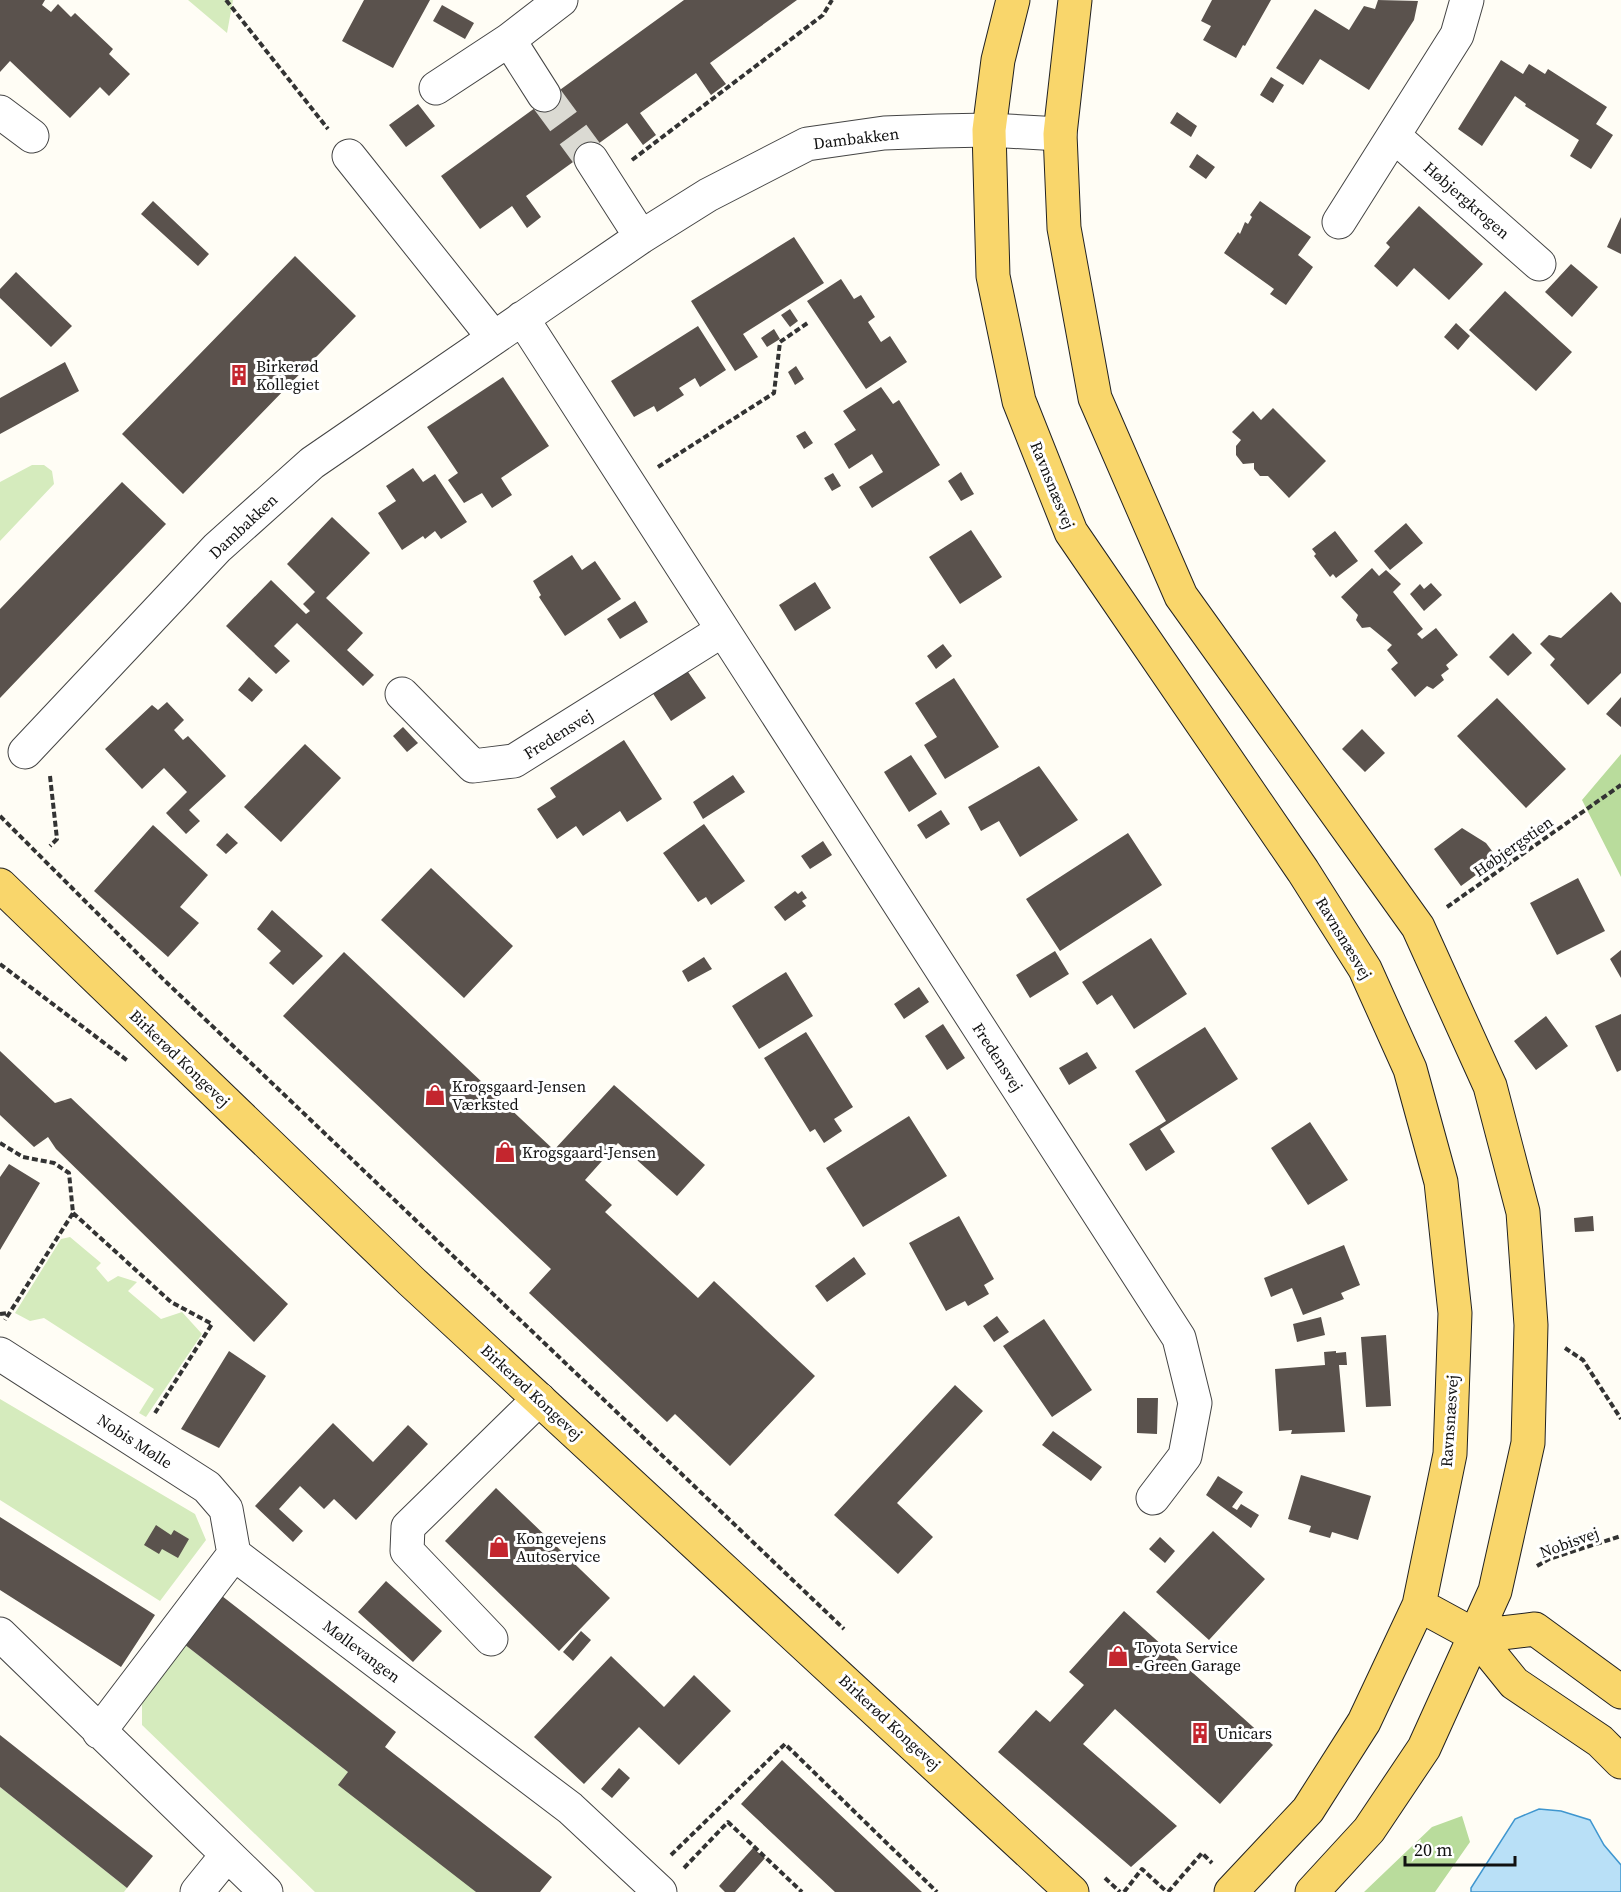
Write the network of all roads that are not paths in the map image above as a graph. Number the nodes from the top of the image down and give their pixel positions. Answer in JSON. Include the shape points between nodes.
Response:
{"nodes":[{"id":1,"x":561,"y":0,"type":"edge"},
{"id":2,"x":1013,"y":0,"type":"edge"},
{"id":3,"x":1076,"y":0,"type":"edge"},
{"id":4,"x":1467,"y":0,"type":"edge"},
{"id":5,"x":509,"y":40,"type":"junction"},
{"id":6,"x":436,"y":88,"type":"dead end"},
{"id":7,"x":544,"y":94,"type":"tunnel mouth"},
{"id":8,"x":0,"y":112,"type":"edge"},
{"id":9,"x":989,"y":130,"type":"junction"},
{"id":10,"x":1060,"y":134,"type":"junction"},
{"id":11,"x":32,"y":136,"type":"dead end"},
{"id":12,"x":1394,"y":136,"type":"junction"},
{"id":13,"x":349,"y":156,"type":"road end"},
{"id":14,"x":598,"y":170,"type":"tunnel mouth"},
{"id":15,"x":1339,"y":222,"type":"dead end"},
{"id":16,"x":641,"y":237,"type":"junction"},
{"id":17,"x":1539,"y":264,"type":"dead end"},
{"id":18,"x":522,"y":318,"type":"junction"},
{"id":19,"x":494,"y":338,"type":"junction"},
{"id":20,"x":723,"y":630,"type":"junction"},
{"id":21,"x":402,"y":694,"type":"dead end"},
{"id":22,"x":34,"y":741,"type":"road end"},
{"id":23,"x":0,"y":885,"type":"edge"},
{"id":24,"x":0,"y":1354,"type":"edge"},
{"id":25,"x":539,"y":1399,"type":"junction"},
{"id":26,"x":1153,"y":1498,"type":"dead end"},
{"id":27,"x":234,"y":1554,"type":"junction"},
{"id":28,"x":1419,"y":1605,"type":"junction"},
{"id":29,"x":0,"y":1634,"type":"edge"},
{"id":30,"x":1476,"y":1636,"type":"junction"},
{"id":31,"x":491,"y":1639,"type":"dead end"},
{"id":32,"x":1621,"y":1692,"type":"edge"},
{"id":33,"x":99,"y":1732,"type":"junction"},
{"id":34,"x":1621,"y":1762,"type":"edge"},
{"id":35,"x":227,"y":1855,"type":"junction"},
{"id":36,"x":661,"y":1882,"type":"edge"},
{"id":37,"x":197,"y":1892,"type":"edge"},
{"id":38,"x":266,"y":1892,"type":"edge"},
{"id":39,"x":1072,"y":1892,"type":"edge"},
{"id":40,"x":1231,"y":1892,"type":"edge"},
{"id":41,"x":1311,"y":1892,"type":"edge"}],
"edges":[{"from":1,"to":5,"type":"street"},
{"from":2,"to":9,"type":"main road","name":"Ravnsnæsvej","via":[[998,60]]},
{"from":3,"to":10,"type":"main road"},
{"from":4,"to":12,"type":"street","via":[[1457,35]]},
{"from":5,"to":6,"type":"street"},
{"from":5,"to":7,"type":"street"},
{"from":8,"to":11,"type":"street"},
{"from":9,"to":10,"type":"street","name":"Dambakken"},
{"from":9,"to":16,"type":"street","name":"Dambakken","via":[[884,133],[807,144],[708,195]]},
{"from":9,"to":28,"type":"main road","name":"Ravnsnæsvej","via":[[993,276],[1019,401],[1071,532],[1309,880],[1365,969],[1410,1070],[1442,1182],[1455,1313],[1450,1454]]},
{"from":10,"to":30,"type":"main road","via":[[1064,228],[1095,398],[1181,596],[1419,927],[1490,1086],[1523,1212],[1531,1325],[1528,1443],[1495,1591]]},
{"from":12,"to":15,"type":"street"},
{"from":12,"to":17,"type":"street","name":"Høbjergkrogen"},
{"from":13,"to":19,"type":"street"},
{"from":14,"to":16,"type":"street"},
{"from":16,"to":18,"type":"street","name":"Dambakken"},
{"from":18,"to":19,"type":"street","name":"Dambakken"},
{"from":18,"to":20,"type":"street","name":"Fredensvej"},
{"from":19,"to":22,"type":"street","name":"Dambakken","via":[[312,463],[217,548]]},
{"from":20,"to":21,"type":"street","name":"Fredensvej","via":[[514,761],[473,766]]},
{"from":20,"to":26,"type":"street","name":"Fredensvej","via":[[1179,1338],[1195,1402],[1185,1456]]},
{"from":23,"to":25,"type":"main road","name":"Birkerød Kongevej"},
{"from":24,"to":27,"type":"street","name":"Nobis Mølle","via":[[207,1487],[226,1509]]},
{"from":25,"to":31,"type":"street","via":[[408,1527],[407,1551]]},
{"from":25,"to":39,"type":"main road","name":"Birkerød Kongevej"},
{"from":27,"to":33,"type":"street"},
{"from":27,"to":36,"type":"street","name":"Møllevangen","via":[[570,1808]]},
{"from":28,"to":30,"type":"main road"},
{"from":28,"to":40,"type":"main road","name":"Ravnsnæsvej","via":[[1364,1722],[1308,1810]]},
{"from":29,"to":33,"type":"street"},
{"from":30,"to":32,"type":"main road","via":[[1535,1629]]},
{"from":30,"to":34,"type":"main road","via":[[1514,1683],[1600,1741]]},
{"from":30,"to":41,"type":"main road","via":[[1424,1748],[1369,1830]]},
{"from":33,"to":35,"type":"street"},
{"from":35,"to":37,"type":"street"},
{"from":35,"to":38,"type":"street"}]}
